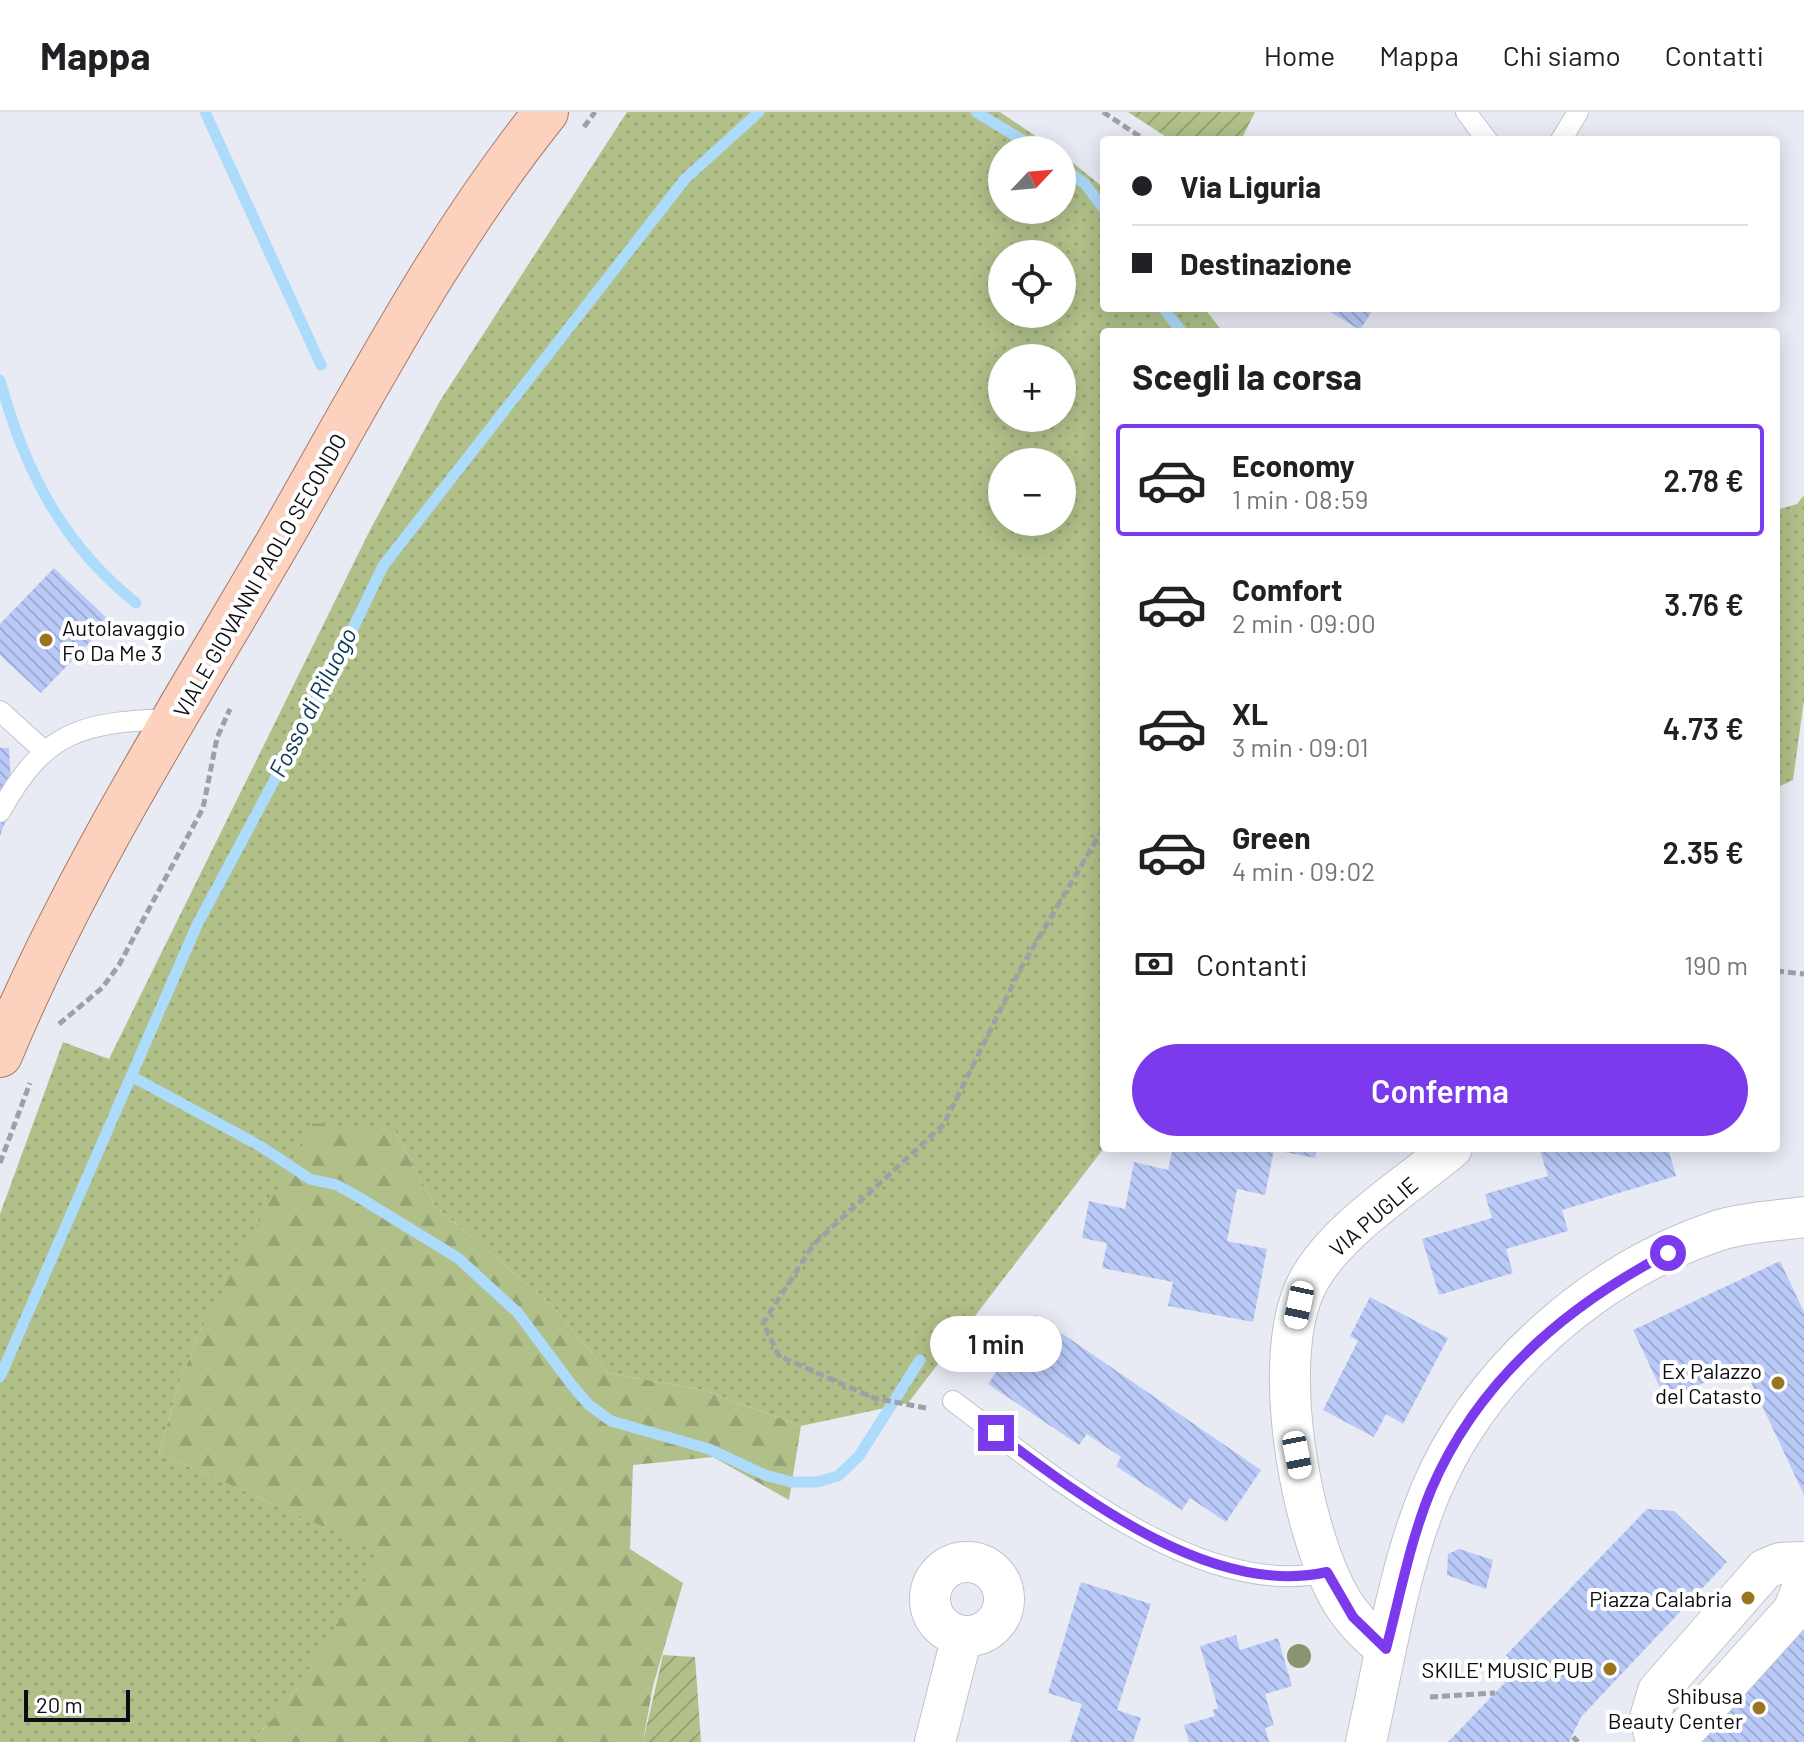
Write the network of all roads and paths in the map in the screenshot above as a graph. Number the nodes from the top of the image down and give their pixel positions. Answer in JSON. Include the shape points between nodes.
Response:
{"nodes":[{"id":1,"x":595,"y":112,"type":"edge"},
{"id":2,"x":1103,"y":112,"type":"edge"},
{"id":3,"x":1466,"y":112,"type":"edge"},
{"id":4,"x":1578,"y":112,"type":"edge"},
{"id":5,"x":563,"y":122,"type":"edge"},
{"id":6,"x":1139,"y":136,"type":"edge"},
{"id":7,"x":1484,"y":136,"type":"edge"},
{"id":8,"x":1563,"y":136,"type":"edge"},
{"id":9,"x":234,"y":701,"type":"dead end"},
{"id":10,"x":0,"y":711,"type":"edge"},
{"id":11,"x":176,"y":719,"type":"junction"},
{"id":12,"x":43,"y":750,"type":"junction"},
{"id":13,"x":0,"y":812,"type":"edge"},
{"id":14,"x":1100,"y":834,"type":"edge"},
{"id":15,"x":1780,"y":971,"type":"edge"},
{"id":16,"x":1804,"y":974,"type":"edge"},
{"id":17,"x":54,"y":1028,"type":"dead end"},
{"id":18,"x":18,"y":1062,"type":"edge"},
{"id":19,"x":1447,"y":1152,"type":"edge"},
{"id":20,"x":0,"y":1163,"type":"edge"},
{"id":21,"x":1804,"y":1217,"type":"edge"},
{"id":22,"x":953,"y":1401,"type":"joint"},
{"id":23,"x":1327,"y":1572,"type":"junction"},
{"id":24,"x":1804,"y":1572,"type":"edge"},
{"id":25,"x":962,"y":1636,"type":"dead end"},
{"id":26,"x":1386,"y":1649,"type":"junction"},
{"id":27,"x":1495,"y":1693,"type":"dead end"},
{"id":28,"x":1430,"y":1697,"type":"dead end"},
{"id":29,"x":1656,"y":1741,"type":"edge"},
{"id":30,"x":935,"y":1742,"type":"edge"},
{"id":31,"x":1366,"y":1742,"type":"edge"}],
"edges":[{"from":1,"to":5,"type":"path"},
{"from":2,"to":6,"type":"path"},
{"from":3,"to":7,"type":"lane"},
{"from":4,"to":8,"type":"lane"},
{"from":5,"to":11,"type":"main road","name":"VIALE GIOVANNI PAOLO SECONDO","via":[[498,177],[402,328]]},
{"from":9,"to":17,"type":"path","via":[[217,738],[203,808],[119,965],[102,988]]},
{"from":10,"to":12,"type":"lane"},
{"from":11,"to":12,"type":"lane","via":[[97,727]]},
{"from":11,"to":18,"type":"main road","name":"VIALE GIOVANNI PAOLO SECONDO","via":[[60,927]]},
{"from":12,"to":13,"type":"lane"},
{"from":14,"to":22,"type":"path","via":[[1021,968],[944,1124],[814,1244],[763,1323],[779,1356],[874,1398],[933,1410]]},
{"from":15,"to":16,"type":"path"},
{"from":18,"to":20,"type":"path"},
{"from":19,"to":23,"type":"street","name":"VIA PUGLIE","via":[[1337,1244],[1315,1271],[1299,1305],[1290,1355],[1291,1414]]},
{"from":21,"to":26,"type":"street","via":[[1724,1229],[1668,1253],[1607,1287],[1512,1366],[1453,1444],[1431,1491]]},
{"from":22,"to":23,"type":"lane","via":[[1039,1465],[1174,1547],[1246,1572],[1293,1577]]},
{"from":23,"to":26,"type":"street","name":"VIA PUGLIE","via":[[1353,1617]]},
{"from":24,"to":29,"type":"street","via":[[1793,1611],[1690,1725]]},
{"from":25,"to":30,"type":"street"},
{"from":26,"to":31,"type":"street"},
{"from":27,"to":28,"type":"path"}]}
